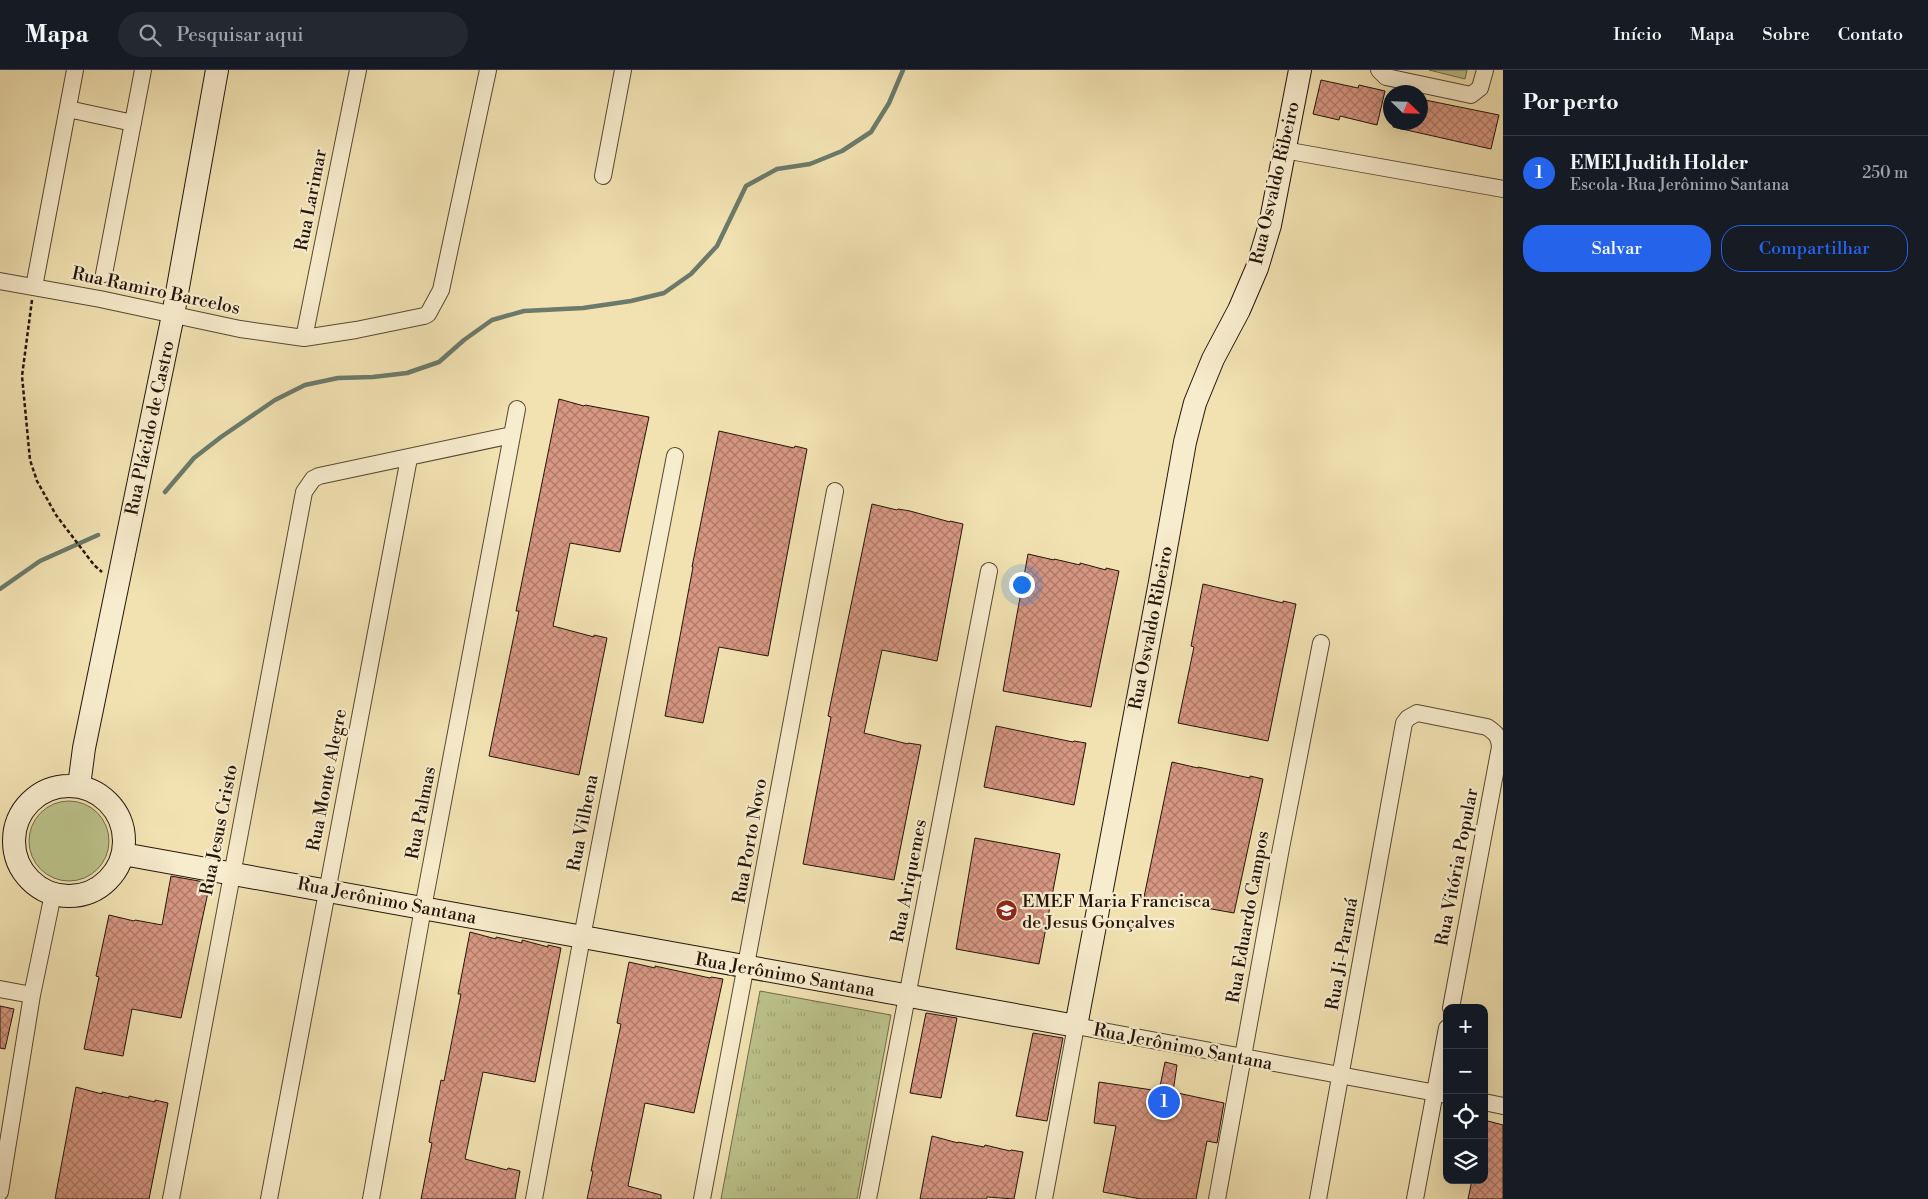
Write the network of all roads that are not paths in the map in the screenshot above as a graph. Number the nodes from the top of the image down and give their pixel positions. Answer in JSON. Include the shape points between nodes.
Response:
{"nodes":[{"id":1,"x":75,"y":70,"type":"edge"},
{"id":2,"x":143,"y":70,"type":"edge"},
{"id":3,"x":217,"y":70,"type":"edge"},
{"id":4,"x":358,"y":70,"type":"edge"},
{"id":5,"x":488,"y":70,"type":"edge"},
{"id":6,"x":622,"y":70,"type":"edge"},
{"id":7,"x":1300,"y":70,"type":"edge"},
{"id":8,"x":1379,"y":70,"type":"edge"},
{"id":9,"x":1484,"y":70,"type":"edge"},
{"id":10,"x":68,"y":109,"type":"junction"},
{"id":11,"x":133,"y":123,"type":"junction"},
{"id":12,"x":1284,"y":150,"type":"junction"},
{"id":13,"x":603,"y":176,"type":"dead end"},
{"id":14,"x":1503,"y":189,"type":"edge"},
{"id":15,"x":104,"y":274,"type":"dead end"},
{"id":16,"x":0,"y":281,"type":"edge"},
{"id":17,"x":34,"y":287,"type":"junction"},
{"id":18,"x":173,"y":315,"type":"junction"},
{"id":19,"x":304,"y":338,"type":"junction"},
{"id":20,"x":516,"y":409,"type":"dead end"},
{"id":21,"x":512,"y":435,"type":"junction"},
{"id":22,"x":676,"y":456,"type":"dead end"},
{"id":23,"x":409,"y":458,"type":"junction"},
{"id":24,"x":835,"y":491,"type":"dead end"},
{"id":25,"x":989,"y":571,"type":"dead end"},
{"id":26,"x":1321,"y":642,"type":"dead end"},
{"id":27,"x":1408,"y":718,"type":"joint"},
{"id":28,"x":79,"y":786,"type":"junction"},
{"id":29,"x":123,"y":854,"type":"junction"},
{"id":30,"x":232,"y":873,"type":"junction"},
{"id":31,"x":327,"y":889,"type":"junction"},
{"id":32,"x":53,"y":894,"type":"junction"},
{"id":33,"x":423,"y":908,"type":"junction"},
{"id":34,"x":582,"y":937,"type":"junction"},
{"id":35,"x":747,"y":968,"type":"junction"},
{"id":36,"x":0,"y":989,"type":"edge"},
{"id":37,"x":32,"y":995,"type":"junction"},
{"id":38,"x":908,"y":997,"type":"junction"},
{"id":39,"x":1451,"y":1004,"type":"edge"},
{"id":40,"x":1076,"y":1026,"type":"junction"},
{"id":41,"x":1445,"y":1049,"type":"edge"},
{"id":42,"x":1244,"y":1058,"type":"junction"},
{"id":43,"x":1341,"y":1076,"type":"junction"},
{"id":44,"x":1441,"y":1094,"type":"edge"},
{"id":45,"x":1488,"y":1103,"type":"edge"},
{"id":46,"x":1503,"y":1106,"type":"edge"},
{"id":47,"x":0,"y":1192,"type":"edge"},
{"id":48,"x":171,"y":1199,"type":"edge"},
{"id":49,"x":269,"y":1199,"type":"edge"},
{"id":50,"x":371,"y":1199,"type":"edge"},
{"id":51,"x":534,"y":1199,"type":"edge"},
{"id":52,"x":702,"y":1199,"type":"edge"},
{"id":53,"x":868,"y":1199,"type":"edge"},
{"id":54,"x":1044,"y":1199,"type":"edge"},
{"id":55,"x":1217,"y":1199,"type":"edge"},
{"id":56,"x":1318,"y":1199,"type":"edge"},
{"id":57,"x":1415,"y":1199,"type":"edge"}],
"edges":[{"from":1,"to":10,"type":"street"},
{"from":2,"to":11,"type":"street"},
{"from":3,"to":18,"type":"street","name":"Rua Plácido de Castro"},
{"from":4,"to":19,"type":"street","name":"Rua Larimar"},
{"from":5,"to":19,"type":"street","name":"Rua Ramiro Barcelos","via":[[441,290],[428,314]]},
{"from":6,"to":13,"type":"street"},
{"from":7,"to":12,"type":"street","name":"Rua Osvaldo Ribeiro"},
{"from":8,"to":9,"type":"street","via":[[1386,77],[1472,95],[1480,88]]},
{"from":10,"to":11,"type":"street"},
{"from":10,"to":17,"type":"street"},
{"from":11,"to":15,"type":"street"},
{"from":12,"to":14,"type":"street"},
{"from":12,"to":40,"type":"street","name":"Rua Osvaldo Ribeiro","via":[[1270,225],[1257,268],[1213,359],[1195,403],[1185,442]]},
{"from":16,"to":17,"type":"street","name":"Rua Ramiro Barcelos"},
{"from":17,"to":18,"type":"street","name":"Rua Ramiro Barcelos"},
{"from":18,"to":19,"type":"street","name":"Rua Ramiro Barcelos"},
{"from":18,"to":28,"type":"street","name":"Rua Plácido de Castro","via":[[84,748]]},
{"from":20,"to":21,"type":"street","name":"Rua Palmas"},
{"from":21,"to":23,"type":"street"},
{"from":21,"to":33,"type":"street","name":"Rua Palmas"},
{"from":22,"to":34,"type":"street","name":"Rua Vilhena"},
{"from":23,"to":30,"type":"street","name":"Rua Jesus Cristo","via":[[319,476],[308,484],[304,492]]},
{"from":23,"to":31,"type":"street","name":"Rua Monte Alegre"},
{"from":24,"to":35,"type":"street","name":"Rua Porto Novo"},
{"from":25,"to":38,"type":"street","name":"Rua Ariquemes"},
{"from":26,"to":42,"type":"street","name":"Rua Eduardo Campos"},
{"from":27,"to":39,"type":"street","name":"Rua Vitória Popular","via":[[1417,713],[1487,728],[1497,734],[1500,747]]},
{"from":27,"to":43,"type":"street","name":"Rua Ji-Paraná","via":[[1404,723]]},
{"from":28,"to":29,"type":"street","via":[[96,792],[110,803],[120,818]]},
{"from":28,"to":32,"type":"street","via":[[60,786],[43,792],[28,804],[18,819],[14,837],[16,856],[24,873],[36,886]]},
{"from":29,"to":30,"type":"street","name":"Rua Jerônimo Santana"},
{"from":29,"to":32,"type":"street","via":[[116,870],[104,884],[89,893],[71,897]]},
{"from":30,"to":31,"type":"street","name":"Rua Jerônimo Santana"},
{"from":30,"to":48,"type":"street","name":"Rua Jesus Cristo"},
{"from":31,"to":33,"type":"street","name":"Rua Jerônimo Santana"},
{"from":31,"to":49,"type":"street","name":"Rua Monte Alegre"},
{"from":32,"to":37,"type":"street"},
{"from":33,"to":34,"type":"street","name":"Rua Jerônimo Santana"},
{"from":33,"to":50,"type":"street","name":"Rua Palmas"},
{"from":34,"to":35,"type":"street","name":"Rua Jerônimo Santana"},
{"from":34,"to":51,"type":"street","name":"Rua Vilhena"},
{"from":35,"to":38,"type":"street","name":"Rua Jerônimo Santana"},
{"from":35,"to":52,"type":"street","name":"Rua Porto Novo"},
{"from":36,"to":37,"type":"street"},
{"from":37,"to":47,"type":"street"},
{"from":38,"to":40,"type":"street","name":"Rua Jerônimo Santana"},
{"from":38,"to":53,"type":"street","name":"Rua Ariquemes"},
{"from":40,"to":42,"type":"street","name":"Rua Jerônimo Santana"},
{"from":40,"to":54,"type":"street","name":"Rua Osvaldo Ribeiro"},
{"from":41,"to":44,"type":"street"},
{"from":42,"to":43,"type":"street","name":"Rua Jerônimo Santana"},
{"from":42,"to":55,"type":"street","name":"Rua Eduardo Campos"},
{"from":43,"to":44,"type":"street","name":"Rua Jerônimo Santana"},
{"from":43,"to":56,"type":"street","name":"Rua Ji-Paraná"},
{"from":44,"to":57,"type":"street"},
{"from":45,"to":46,"type":"street"}]}
